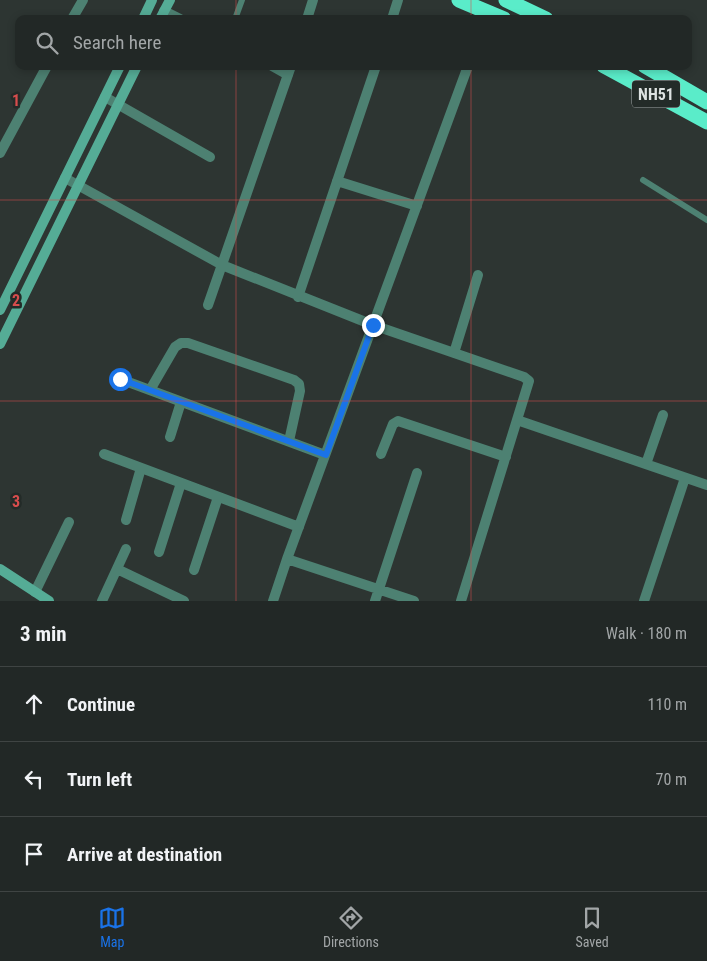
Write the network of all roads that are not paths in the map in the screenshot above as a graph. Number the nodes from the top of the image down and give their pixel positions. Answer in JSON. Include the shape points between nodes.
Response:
{"nodes":[{"id":1,"x":83,"y":0,"type":"edge"},
{"id":2,"x":152,"y":0,"type":"edge"},
{"id":3,"x":170,"y":0,"type":"edge"},
{"id":4,"x":242,"y":0,"type":"edge"},
{"id":5,"x":313,"y":0,"type":"edge"},
{"id":6,"x":398,"y":0,"type":"edge"},
{"id":7,"x":459,"y":0,"type":"edge"},
{"id":8,"x":506,"y":0,"type":"edge"},
{"id":9,"x":74,"y":15,"type":"edge"},
{"id":10,"x":144,"y":15,"type":"edge"},
{"id":11,"x":162,"y":15,"type":"edge"},
{"id":12,"x":236,"y":15,"type":"edge"},
{"id":13,"x":308,"y":15,"type":"edge"},
{"id":14,"x":393,"y":15,"type":"edge"},
{"id":15,"x":486,"y":15,"type":"edge"},
{"id":16,"x":538,"y":15,"type":"edge"},
{"id":17,"x":45,"y":70,"type":"edge"},
{"id":18,"x":118,"y":70,"type":"edge"},
{"id":19,"x":135,"y":70,"type":"edge"},
{"id":20,"x":289,"y":70,"type":"edge"},
{"id":21,"x":375,"y":70,"type":"edge"},
{"id":22,"x":467,"y":70,"type":"edge"},
{"id":23,"x":611,"y":70,"type":"edge"},
{"id":24,"x":652,"y":70,"type":"edge"},
{"id":25,"x":105,"y":97,"type":"junction"},
{"id":26,"x":707,"y":102,"type":"edge"},
{"id":27,"x":118,"y":104,"type":"junction"},
{"id":28,"x":707,"y":122,"type":"edge"},
{"id":29,"x":0,"y":153,"type":"edge"},
{"id":30,"x":210,"y":157,"type":"dead end"},
{"id":31,"x":65,"y":178,"type":"junction"},
{"id":32,"x":337,"y":180,"type":"junction"},
{"id":33,"x":643,"y":180,"type":"dead end"},
{"id":34,"x":78,"y":185,"type":"junction"},
{"id":35,"x":417,"y":206,"type":"junction"},
{"id":36,"x":707,"y":220,"type":"edge"},
{"id":37,"x":222,"y":266,"type":"junction"},
{"id":38,"x":478,"y":276,"type":"dead end"},
{"id":39,"x":298,"y":297,"type":"junction"},
{"id":40,"x":208,"y":305,"type":"dead end"},
{"id":41,"x":0,"y":310,"type":"edge"},
{"id":42,"x":373,"y":325,"type":"junction"},
{"id":43,"x":0,"y":344,"type":"edge"},
{"id":44,"x":454,"y":353,"type":"junction"},
{"id":45,"x":120,"y":379,"type":"dead end"},
{"id":46,"x":150,"y":390,"type":"junction"},
{"id":47,"x":181,"y":402,"type":"junction"},
{"id":48,"x":662,"y":415,"type":"dead end"},
{"id":49,"x":518,"y":420,"type":"junction"},
{"id":50,"x":170,"y":436,"type":"dead end"},
{"id":51,"x":289,"y":441,"type":"junction"},
{"id":52,"x":104,"y":454,"type":"dead end"},
{"id":53,"x":381,"y":454,"type":"dead end"},
{"id":54,"x":326,"y":455,"type":"junction"},
{"id":55,"x":506,"y":457,"type":"junction"},
{"id":56,"x":646,"y":464,"type":"junction"},
{"id":57,"x":140,"y":468,"type":"junction"},
{"id":58,"x":417,"y":473,"type":"dead end"},
{"id":59,"x":685,"y":478,"type":"junction"},
{"id":60,"x":181,"y":483,"type":"junction"},
{"id":61,"x":707,"y":485,"type":"edge"},
{"id":62,"x":218,"y":497,"type":"junction"},
{"id":63,"x":126,"y":520,"type":"dead end"},
{"id":64,"x":68,"y":522,"type":"dead end"},
{"id":65,"x":299,"y":527,"type":"junction"},
{"id":66,"x":126,"y":549,"type":"dead end"},
{"id":67,"x":159,"y":552,"type":"dead end"},
{"id":68,"x":287,"y":559,"type":"junction"},
{"id":69,"x":0,"y":568,"type":"edge"},
{"id":70,"x":117,"y":569,"type":"junction"},
{"id":71,"x":194,"y":570,"type":"dead end"},
{"id":72,"x":378,"y":589,"type":"junction"},
{"id":73,"x":35,"y":592,"type":"junction"},
{"id":74,"x":48,"y":601,"type":"edge"},
{"id":75,"x":102,"y":601,"type":"edge"},
{"id":76,"x":184,"y":601,"type":"edge"},
{"id":77,"x":273,"y":601,"type":"edge"},
{"id":78,"x":375,"y":601,"type":"edge"},
{"id":79,"x":414,"y":601,"type":"edge"},
{"id":80,"x":461,"y":601,"type":"edge"},
{"id":81,"x":644,"y":601,"type":"edge"}],
"edges":[{"from":1,"to":9,"type":"street"},
{"from":2,"to":10,"type":"street"},
{"from":3,"to":11,"type":"street"},
{"from":4,"to":12,"type":"lane"},
{"from":5,"to":13,"type":"street"},
{"from":6,"to":14,"type":"street"},
{"from":7,"to":15,"type":"highway"},
{"from":8,"to":16,"type":"highway"},
{"from":17,"to":29,"type":"street"},
{"from":18,"to":25,"type":"street"},
{"from":19,"to":27,"type":"street"},
{"from":20,"to":37,"type":"street"},
{"from":21,"to":32,"type":"street"},
{"from":22,"to":35,"type":"street"},
{"from":23,"to":28,"type":"highway","number":"NH51"},
{"from":24,"to":26,"type":"highway","number":"NH51"},
{"from":25,"to":27,"type":"street"},
{"from":25,"to":31,"type":"street"},
{"from":27,"to":30,"type":"street"},
{"from":27,"to":34,"type":"street"},
{"from":31,"to":34,"type":"street"},
{"from":31,"to":41,"type":"street"},
{"from":32,"to":35,"type":"street"},
{"from":32,"to":39,"type":"street"},
{"from":33,"to":36,"type":"lane"},
{"from":34,"to":37,"type":"street"},
{"from":34,"to":43,"type":"street"},
{"from":35,"to":42,"type":"street"},
{"from":37,"to":39,"type":"street"},
{"from":37,"to":40,"type":"street"},
{"from":38,"to":44,"type":"street"},
{"from":39,"to":42,"type":"street"},
{"from":42,"to":44,"type":"street"},
{"from":42,"to":54,"type":"street"},
{"from":44,"to":49,"type":"street","via":[[529,381]]},
{"from":45,"to":46,"type":"street"},
{"from":46,"to":47,"type":"street"},
{"from":46,"to":51,"type":"street","via":[[175,347],[181,343],[294,380],[300,391]]},
{"from":47,"to":50,"type":"street"},
{"from":47,"to":51,"type":"street"},
{"from":48,"to":56,"type":"street"},
{"from":49,"to":55,"type":"street"},
{"from":49,"to":56,"type":"street"},
{"from":51,"to":54,"type":"street"},
{"from":52,"to":57,"type":"street"},
{"from":53,"to":55,"type":"street","via":[[393,424],[398,421]]},
{"from":54,"to":65,"type":"street"},
{"from":55,"to":80,"type":"street"},
{"from":56,"to":59,"type":"street"},
{"from":57,"to":60,"type":"street"},
{"from":57,"to":63,"type":"street"},
{"from":58,"to":72,"type":"street"},
{"from":59,"to":61,"type":"street"},
{"from":59,"to":81,"type":"street"},
{"from":60,"to":62,"type":"street"},
{"from":60,"to":67,"type":"street"},
{"from":62,"to":65,"type":"street"},
{"from":62,"to":71,"type":"street"},
{"from":64,"to":73,"type":"street"},
{"from":65,"to":68,"type":"street"},
{"from":66,"to":70,"type":"street"},
{"from":68,"to":72,"type":"street"},
{"from":68,"to":77,"type":"street"},
{"from":69,"to":73,"type":"street"},
{"from":70,"to":75,"type":"street"},
{"from":70,"to":76,"type":"street"},
{"from":72,"to":78,"type":"street"},
{"from":72,"to":79,"type":"street"},
{"from":73,"to":74,"type":"street"}]}
